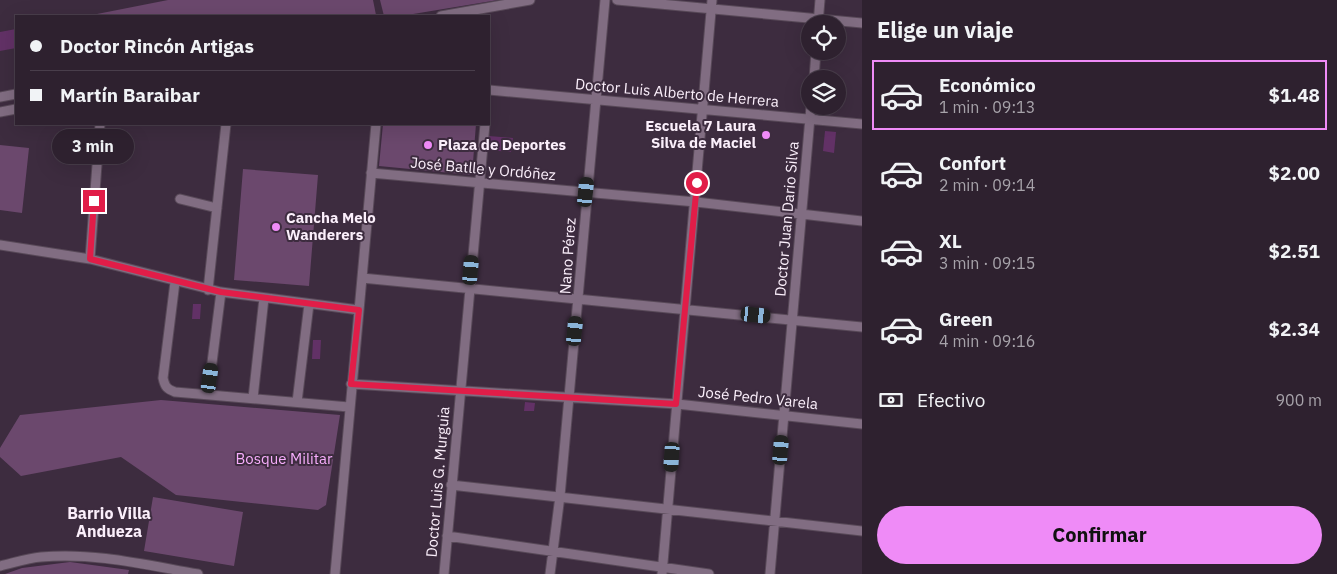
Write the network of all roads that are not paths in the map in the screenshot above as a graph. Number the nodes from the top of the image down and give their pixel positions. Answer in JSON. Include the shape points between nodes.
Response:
{"nodes":[{"id":1,"x":530,"y":0,"type":"edge"},
{"id":2,"x":605,"y":0,"type":"edge"},
{"id":3,"x":617,"y":0,"type":"edge"},
{"id":4,"x":820,"y":0,"type":"edge"},
{"id":5,"x":712,"y":4,"type":"edge"},
{"id":6,"x":447,"y":15,"type":"edge"},
{"id":7,"x":819,"y":15,"type":"edge"},
{"id":8,"x":801,"y":18,"type":"edge"},
{"id":9,"x":846,"y":22,"type":"edge"},
{"id":10,"x":862,"y":23,"type":"edge"},
{"id":11,"x":490,"y":90,"type":"edge"},
{"id":12,"x":15,"y":94,"type":"edge"},
{"id":13,"x":0,"y":98,"type":"edge"},
{"id":14,"x":596,"y":99,"type":"junction"},
{"id":15,"x":15,"y":109,"type":"edge"},
{"id":16,"x":703,"y":109,"type":"junction"},
{"id":17,"x":0,"y":112,"type":"edge"},
{"id":18,"x":810,"y":115,"type":"edge"},
{"id":19,"x":810,"y":119,"type":"junction"},
{"id":20,"x":862,"y":124,"type":"edge"},
{"id":21,"x":100,"y":125,"type":"edge"},
{"id":22,"x":226,"y":125,"type":"edge"},
{"id":23,"x":376,"y":125,"type":"edge"},
{"id":24,"x":485,"y":125,"type":"edge"},
{"id":25,"x":371,"y":173,"type":"junction"},
{"id":26,"x":479,"y":182,"type":"junction"},
{"id":27,"x":586,"y":192,"type":"junction"},
{"id":28,"x":180,"y":199,"type":"dead end"},
{"id":29,"x":696,"y":202,"type":"junction"},
{"id":30,"x":217,"y":208,"type":"junction"},
{"id":31,"x":802,"y":214,"type":"junction"},
{"id":32,"x":862,"y":221,"type":"edge"},
{"id":33,"x":0,"y":245,"type":"edge"},
{"id":34,"x":90,"y":259,"type":"junction"},
{"id":35,"x":362,"y":278,"type":"junction"},
{"id":36,"x":175,"y":282,"type":"junction"},
{"id":37,"x":469,"y":288,"type":"junction"},
{"id":38,"x":208,"y":290,"type":"junction"},
{"id":39,"x":221,"y":292,"type":"junction"},
{"id":40,"x":264,"y":298,"type":"junction"},
{"id":41,"x":578,"y":298,"type":"junction"},
{"id":42,"x":310,"y":304,"type":"junction"},
{"id":43,"x":684,"y":308,"type":"junction"},
{"id":44,"x":359,"y":310,"type":"junction"},
{"id":45,"x":792,"y":319,"type":"junction"},
{"id":46,"x":862,"y":327,"type":"edge"},
{"id":47,"x":351,"y":384,"type":"junction"},
{"id":48,"x":460,"y":390,"type":"junction"},
{"id":49,"x":208,"y":394,"type":"junction"},
{"id":50,"x":253,"y":398,"type":"junction"},
{"id":51,"x":568,"y":398,"type":"junction"},
{"id":52,"x":297,"y":402,"type":"junction"},
{"id":53,"x":676,"y":404,"type":"junction"},
{"id":54,"x":349,"y":407,"type":"junction"},
{"id":55,"x":784,"y":414,"type":"junction"},
{"id":56,"x":862,"y":424,"type":"edge"},
{"id":57,"x":451,"y":485,"type":"junction"},
{"id":58,"x":560,"y":496,"type":"junction"},
{"id":59,"x":668,"y":511,"type":"junction"},
{"id":60,"x":774,"y":521,"type":"junction"},
{"id":61,"x":862,"y":531,"type":"edge"},
{"id":62,"x":447,"y":536,"type":"junction"},
{"id":63,"x":553,"y":551,"type":"junction"},
{"id":64,"x":0,"y":566,"type":"edge"},
{"id":65,"x":662,"y":571,"type":"edge"},
{"id":66,"x":198,"y":574,"type":"edge"},
{"id":67,"x":335,"y":574,"type":"edge"},
{"id":68,"x":444,"y":574,"type":"edge"},
{"id":69,"x":550,"y":574,"type":"edge"},
{"id":70,"x":709,"y":574,"type":"edge"},
{"id":71,"x":770,"y":574,"type":"edge"}],
"edges":[{"from":1,"to":6,"type":"street"},
{"from":2,"to":14,"type":"street","name":"Nano Pérez"},
{"from":3,"to":5,"type":"street"},
{"from":4,"to":7,"type":"street"},
{"from":5,"to":8,"type":"street"},
{"from":5,"to":16,"type":"street"},
{"from":9,"to":10,"type":"street"},
{"from":11,"to":14,"type":"street","name":"Doctor Luis Alberto de Herrera"},
{"from":12,"to":13,"type":"street"},
{"from":14,"to":16,"type":"street","name":"Doctor Luis Alberto de Herrera"},
{"from":14,"to":27,"type":"street","name":"Nano Pérez"},
{"from":15,"to":17,"type":"street"},
{"from":16,"to":19,"type":"street","name":"Doctor Luis Alberto de Herrera"},
{"from":16,"to":29,"type":"street"},
{"from":18,"to":19,"type":"street","name":"Doctor Juan Dario Silva"},
{"from":19,"to":20,"type":"street","name":"Doctor Luis Alberto de Herrera"},
{"from":19,"to":31,"type":"street","name":"Doctor Juan Dario Silva"},
{"from":21,"to":34,"type":"street"},
{"from":22,"to":30,"type":"street"},
{"from":23,"to":25,"type":"street"},
{"from":24,"to":26,"type":"street","name":"Doctor Luis G. Murguia"},
{"from":25,"to":26,"type":"street","name":"José Batlle y Ordóñez"},
{"from":25,"to":35,"type":"street"},
{"from":26,"to":27,"type":"street","name":"José Batlle y Ordóñez"},
{"from":26,"to":37,"type":"street","name":"Doctor Luis G. Murguia"},
{"from":27,"to":29,"type":"street","name":"José Batlle y Ordóñez"},
{"from":27,"to":41,"type":"street","name":"Nano Pérez"},
{"from":28,"to":30,"type":"street"},
{"from":29,"to":31,"type":"street","name":"José Batlle y Ordóñez"},
{"from":29,"to":43,"type":"street"},
{"from":30,"to":38,"type":"street"},
{"from":31,"to":32,"type":"street","name":"José Batlle y Ordóñez"},
{"from":31,"to":45,"type":"street","name":"Doctor Juan Dario Silva"},
{"from":33,"to":34,"type":"street"},
{"from":34,"to":36,"type":"street"},
{"from":35,"to":37,"type":"street"},
{"from":35,"to":44,"type":"street"},
{"from":36,"to":38,"type":"street"},
{"from":36,"to":49,"type":"street","via":[[163,378],[165,386],[175,392]]},
{"from":37,"to":41,"type":"street"},
{"from":37,"to":48,"type":"street","name":"Doctor Luis G. Murguia"},
{"from":38,"to":39,"type":"street"},
{"from":39,"to":40,"type":"street"},
{"from":39,"to":49,"type":"street"},
{"from":40,"to":42,"type":"street"},
{"from":40,"to":50,"type":"street"},
{"from":41,"to":43,"type":"street"},
{"from":41,"to":51,"type":"street","name":"Nano Pérez"},
{"from":42,"to":44,"type":"street"},
{"from":42,"to":52,"type":"street"},
{"from":43,"to":45,"type":"street"},
{"from":43,"to":53,"type":"street"},
{"from":44,"to":47,"type":"street"},
{"from":45,"to":46,"type":"street"},
{"from":45,"to":55,"type":"street","name":"Doctor Juan Dario Silva"},
{"from":47,"to":48,"type":"street","name":"José Pedro Varela"},
{"from":47,"to":54,"type":"street"},
{"from":48,"to":51,"type":"street","name":"José Pedro Varela"},
{"from":48,"to":57,"type":"street","name":"Doctor Luis G. Murguia"},
{"from":49,"to":50,"type":"street"},
{"from":50,"to":52,"type":"street"},
{"from":51,"to":53,"type":"street","name":"José Pedro Varela"},
{"from":51,"to":58,"type":"street","name":"Nano Pérez"},
{"from":52,"to":54,"type":"street"},
{"from":53,"to":55,"type":"street","name":"José Pedro Varela"},
{"from":53,"to":59,"type":"street"},
{"from":54,"to":67,"type":"street"},
{"from":55,"to":56,"type":"street","name":"José Pedro Varela"},
{"from":55,"to":60,"type":"street","name":"Doctor Juan Dario Silva"},
{"from":57,"to":58,"type":"street"},
{"from":57,"to":62,"type":"street","name":"Doctor Luis G. Murguia"},
{"from":58,"to":59,"type":"street"},
{"from":58,"to":63,"type":"street","name":"Nano Pérez"},
{"from":59,"to":60,"type":"street"},
{"from":59,"to":65,"type":"street"},
{"from":60,"to":61,"type":"street"},
{"from":60,"to":71,"type":"street","name":"Doctor Juan Dario Silva"},
{"from":62,"to":63,"type":"street"},
{"from":62,"to":68,"type":"street","name":"Doctor Luis G. Murguia"},
{"from":63,"to":65,"type":"street"},
{"from":63,"to":69,"type":"street","name":"Nano Pérez"},
{"from":64,"to":66,"type":"street","via":[[39,557],[106,557]]},
{"from":65,"to":70,"type":"street"}]}
